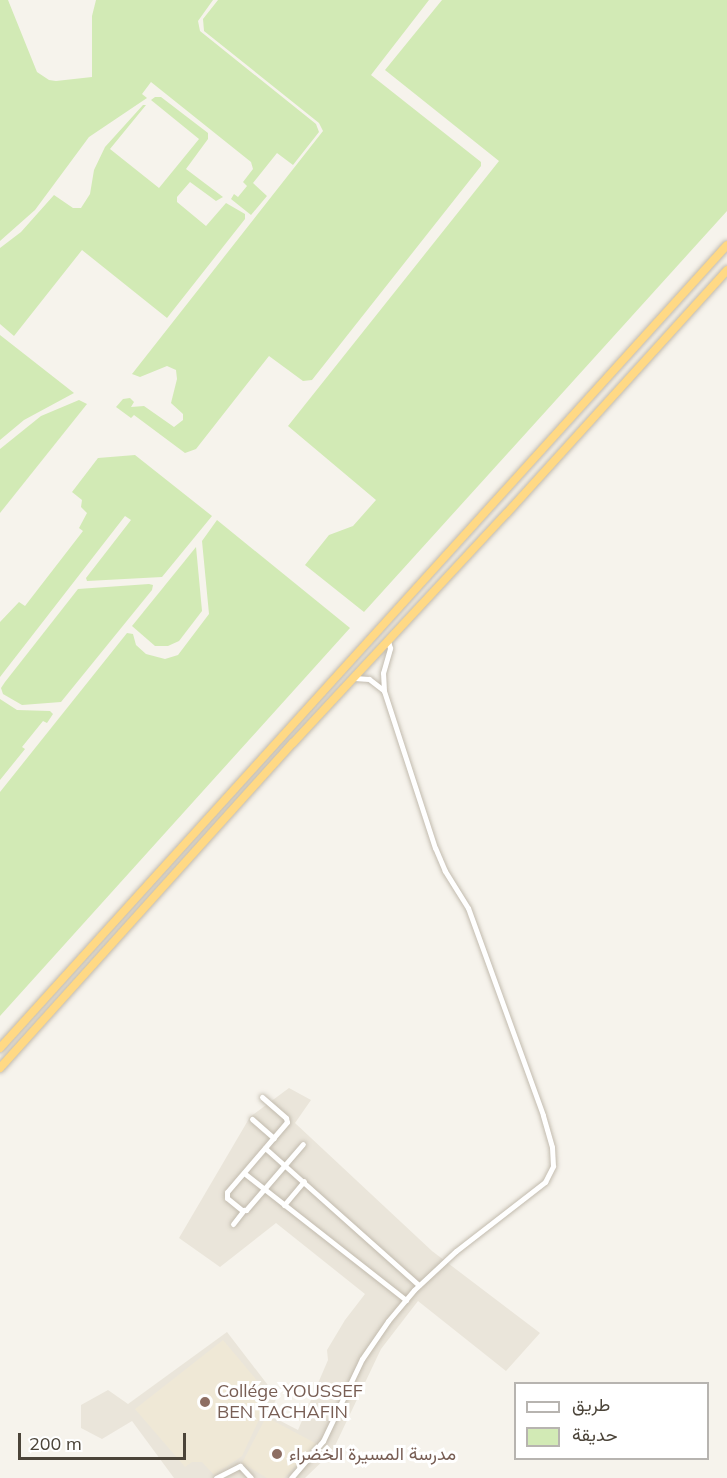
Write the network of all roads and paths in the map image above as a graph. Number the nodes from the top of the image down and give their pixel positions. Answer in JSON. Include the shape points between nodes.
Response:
{"nodes":[{"id":1,"x":727,"y":245,"type":"edge"},
{"id":2,"x":727,"y":270,"type":"edge"},
{"id":3,"x":378,"y":632,"type":"junction"},
{"id":4,"x":387,"y":640,"type":"junction"},
{"id":5,"x":354,"y":678,"type":"junction"},
{"id":6,"x":384,"y":691,"type":"junction"},
{"id":7,"x":16,"y":1031,"type":"junction"},
{"id":8,"x":25,"y":1040,"type":"junction"},
{"id":9,"x":0,"y":1048,"type":"edge"},
{"id":10,"x":0,"y":1068,"type":"edge"},
{"id":11,"x":262,"y":1097,"type":"dead end"},
{"id":12,"x":252,"y":1119,"type":"dead end"},
{"id":13,"x":274,"y":1137,"type":"junction"},
{"id":14,"x":303,"y":1144,"type":"dead end"},
{"id":15,"x":265,"y":1148,"type":"junction"},
{"id":16,"x":285,"y":1165,"type":"junction"},
{"id":17,"x":244,"y":1173,"type":"junction"},
{"id":18,"x":304,"y":1181,"type":"junction"},
{"id":19,"x":264,"y":1189,"type":"junction"},
{"id":20,"x":284,"y":1204,"type":"junction"},
{"id":21,"x":244,"y":1210,"type":"junction"},
{"id":22,"x":233,"y":1224,"type":"dead end"},
{"id":23,"x":420,"y":1285,"type":"junction"},
{"id":24,"x":405,"y":1300,"type":"junction"},
{"id":25,"x":221,"y":1477,"type":"edge"},
{"id":26,"x":251,"y":1478,"type":"edge"},
{"id":27,"x":291,"y":1478,"type":"edge"}],
"edges":[{"from":1,"to":3,"type":"highway"},
{"from":2,"to":4,"type":"highway"},
{"from":3,"to":4,"type":"highway"},
{"from":3,"to":7,"type":"highway"},
{"from":4,"to":5,"type":"highway"},
{"from":4,"to":6,"type":"street","via":[[390,648],[382,673]]},
{"from":5,"to":6,"type":"street","via":[[369,679]]},
{"from":5,"to":8,"type":"highway"},
{"from":6,"to":23,"type":"street","via":[[435,848],[473,919],[543,1115],[553,1156],[552,1171],[545,1182],[478,1232]]},
{"from":7,"to":8,"type":"highway"},
{"from":7,"to":9,"type":"highway"},
{"from":8,"to":10,"type":"highway"},
{"from":11,"to":13,"type":"street","via":[[287,1120]]},
{"from":12,"to":13,"type":"street"},
{"from":13,"to":15,"type":"street"},
{"from":14,"to":16,"type":"street"},
{"from":15,"to":16,"type":"street"},
{"from":15,"to":17,"type":"street"},
{"from":16,"to":18,"type":"street"},
{"from":16,"to":19,"type":"street"},
{"from":17,"to":19,"type":"street"},
{"from":17,"to":21,"type":"street","via":[[225,1195]]},
{"from":18,"to":20,"type":"street"},
{"from":18,"to":23,"type":"street"},
{"from":19,"to":20,"type":"street"},
{"from":19,"to":21,"type":"street"},
{"from":20,"to":24,"type":"street"},
{"from":21,"to":22,"type":"street"},
{"from":23,"to":24,"type":"street"},
{"from":24,"to":27,"type":"street","via":[[372,1341],[323,1441]]},
{"from":25,"to":26,"type":"street","via":[[240,1466]]}]}
